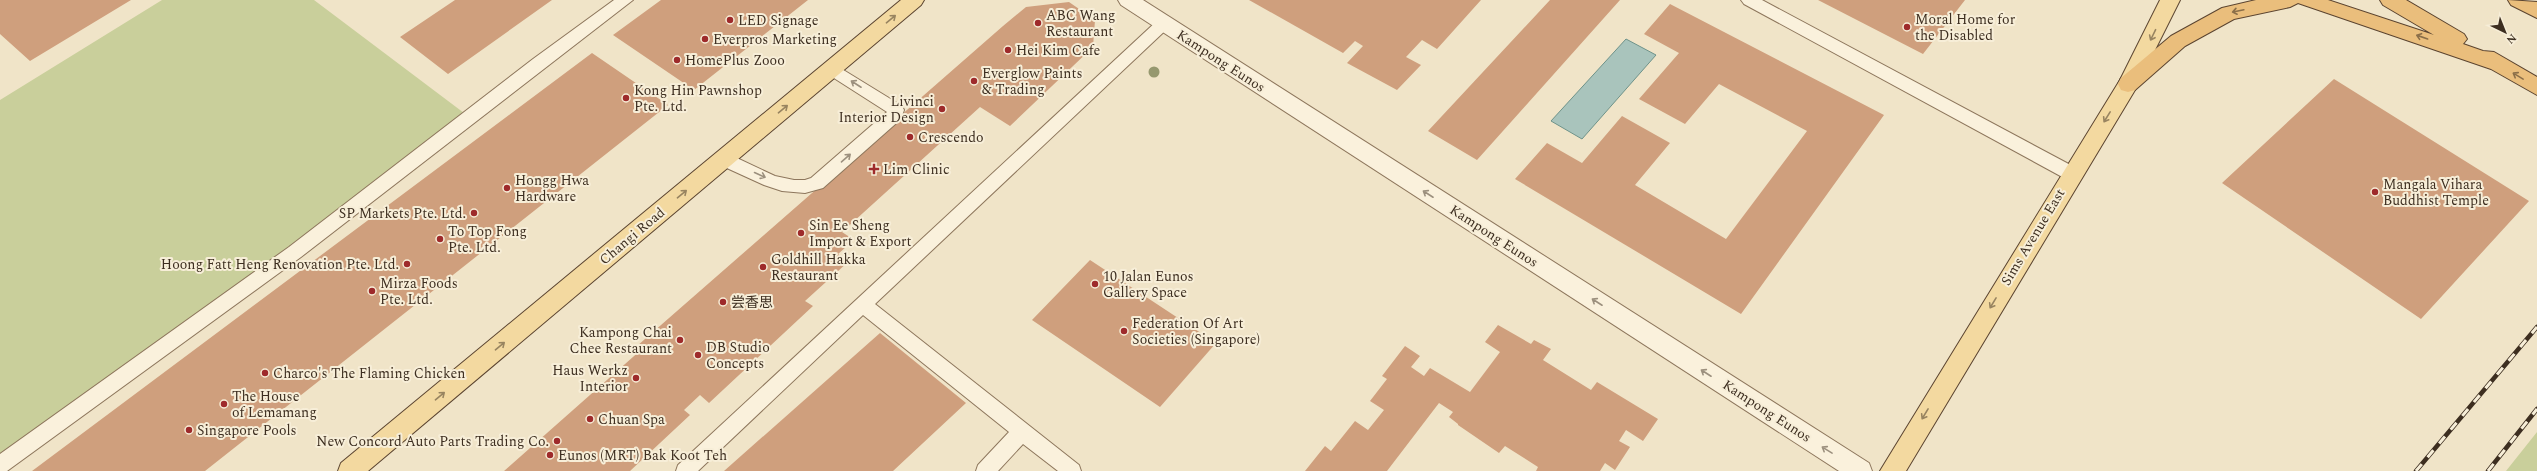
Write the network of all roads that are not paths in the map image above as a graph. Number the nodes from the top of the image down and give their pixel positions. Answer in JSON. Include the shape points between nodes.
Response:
{"nodes":[{"id":1,"x":625,"y":0,"type":"edge"},
{"id":2,"x":914,"y":0,"type":"edge"},
{"id":3,"x":1128,"y":0,"type":"edge"},
{"id":4,"x":1749,"y":0,"type":"edge"},
{"id":5,"x":2170,"y":0,"type":"edge"},
{"id":6,"x":2290,"y":0,"type":"edge"},
{"id":7,"x":2306,"y":0,"type":"edge"},
{"id":8,"x":2390,"y":0,"type":"edge"},
{"id":9,"x":2518,"y":0,"type":"edge"},
{"id":10,"x":2537,"y":11,"type":"edge"},
{"id":11,"x":1163,"y":24,"type":"junction"},
{"id":12,"x":2499,"y":64,"type":"junction"},
{"id":13,"x":832,"y":69,"type":"junction"},
{"id":14,"x":2128,"y":84,"type":"junction"},
{"id":15,"x":2537,"y":87,"type":"edge"},
{"id":16,"x":724,"y":159,"type":"junction"},
{"id":17,"x":2072,"y":174,"type":"junction"},
{"id":18,"x":862,"y":304,"type":"junction"},
{"id":19,"x":1023,"y":431,"type":"junction"},
{"id":20,"x":0,"y":465,"type":"edge"},
{"id":21,"x":350,"y":471,"type":"edge"},
{"id":22,"x":685,"y":471,"type":"edge"},
{"id":23,"x":985,"y":471,"type":"edge"},
{"id":24,"x":1072,"y":471,"type":"edge"},
{"id":25,"x":1860,"y":471,"type":"edge"},
{"id":26,"x":1892,"y":471,"type":"edge"}],
"edges":[{"from":1,"to":20,"type":"lane","via":[[295,252]]},
{"from":13,"to":2,"type":"main road","name":"Changi Road","one_way":true},
{"from":3,"to":11,"type":"street","name":"Kampong Eunos"},
{"from":4,"to":17,"type":"lane"},
{"from":5,"to":14,"type":"main road","name":"Sims Avenue East","one_way":true},
{"from":6,"to":14,"type":"highway","one_way":true,"via":[[2230,13],[2178,40]]},
{"from":12,"to":7,"type":"highway","one_way":true},
{"from":8,"to":12,"type":"highway"},
{"from":9,"to":10,"type":"highway"},
{"from":11,"to":18,"type":"lane"},
{"from":25,"to":11,"type":"street","name":"Kampong Eunos","one_way":true},
{"from":15,"to":12,"type":"highway","one_way":true},
{"from":16,"to":13,"type":"main road","name":"Changi Road","one_way":true},
{"from":16,"to":13,"type":"lane","one_way":true,"via":[[777,183],[802,188],[817,183],[895,115],[896,110]]},
{"from":14,"to":17,"type":"main road","name":"Sims Avenue East","one_way":true},
{"from":21,"to":16,"type":"main road","name":"Changi Road","one_way":true},
{"from":17,"to":26,"type":"main road","name":"Sims Avenue East","one_way":true},
{"from":18,"to":19,"type":"lane"},
{"from":18,"to":22,"type":"lane"},
{"from":19,"to":23,"type":"lane"},
{"from":19,"to":24,"type":"lane"}]}
